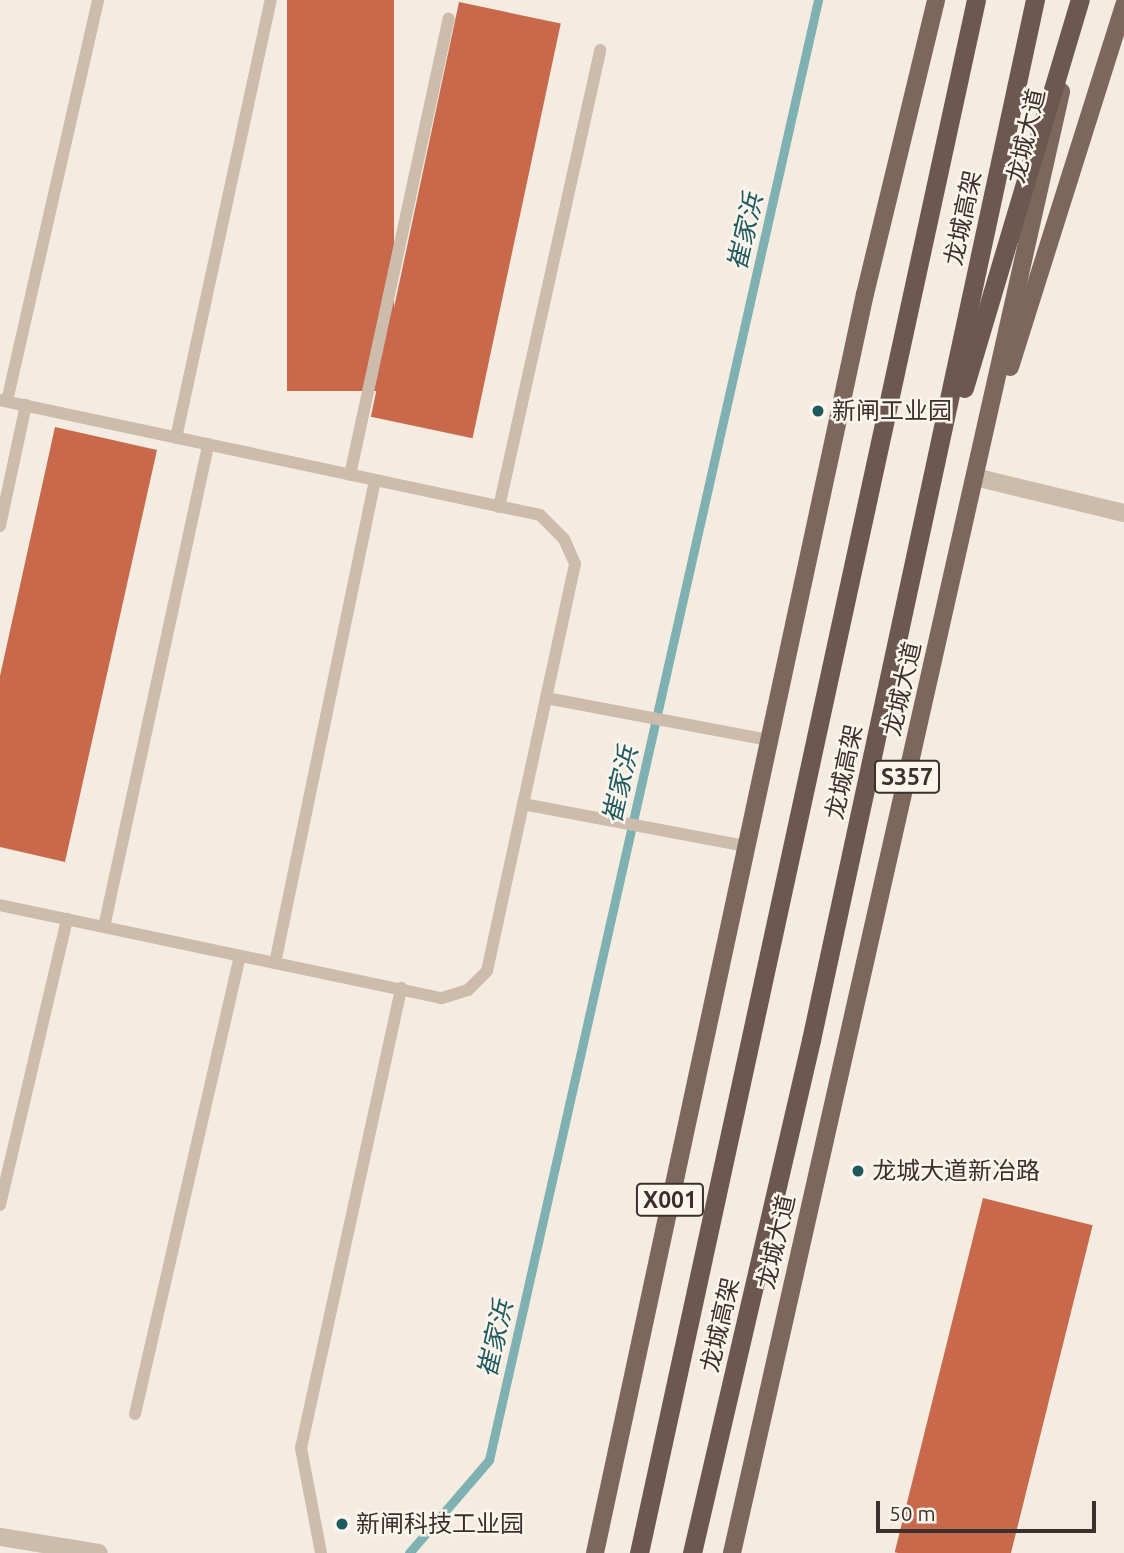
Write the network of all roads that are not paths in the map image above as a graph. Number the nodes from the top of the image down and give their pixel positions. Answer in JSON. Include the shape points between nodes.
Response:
{"nodes":[{"id":1,"x":98,"y":0,"type":"edge"},
{"id":2,"x":271,"y":0,"type":"edge"},
{"id":3,"x":936,"y":0,"type":"edge"},
{"id":4,"x":976,"y":0,"type":"edge"},
{"id":5,"x":1035,"y":0,"type":"edge"},
{"id":6,"x":1081,"y":0,"type":"edge"},
{"id":7,"x":1124,"y":5,"type":"edge"},
{"id":8,"x":449,"y":19,"type":"dead end"},
{"id":9,"x":600,"y":50,"type":"dead end"},
{"id":10,"x":3,"y":400,"type":"edge"},
{"id":11,"x":26,"y":405,"type":"junction"},
{"id":12,"x":176,"y":438,"type":"junction"},
{"id":13,"x":208,"y":444,"type":"junction"},
{"id":14,"x":350,"y":475,"type":"junction"},
{"id":15,"x":975,"y":477,"type":"junction"},
{"id":16,"x":374,"y":480,"type":"junction"},
{"id":17,"x":499,"y":507,"type":"junction"},
{"id":18,"x":1124,"y":513,"type":"edge"},
{"id":19,"x":0,"y":526,"type":"edge"},
{"id":20,"x":922,"y":527,"type":"junction"},
{"id":21,"x":546,"y":698,"type":"junction"},
{"id":22,"x":769,"y":740,"type":"junction"},
{"id":23,"x":523,"y":804,"type":"junction"},
{"id":24,"x":746,"y":846,"type":"junction"},
{"id":25,"x":0,"y":905,"type":"edge"},
{"id":26,"x":67,"y":919,"type":"junction"},
{"id":27,"x":104,"y":927,"type":"junction"},
{"id":28,"x":240,"y":956,"type":"junction"},
{"id":29,"x":275,"y":963,"type":"junction"},
{"id":30,"x":401,"y":988,"type":"junction"},
{"id":31,"x":0,"y":1205,"type":"edge"},
{"id":32,"x":135,"y":1414,"type":"dead end"},
{"id":33,"x":0,"y":1537,"type":"edge"},
{"id":34,"x":99,"y":1553,"type":"edge"},
{"id":35,"x":321,"y":1553,"type":"edge"},
{"id":36,"x":595,"y":1553,"type":"edge"},
{"id":37,"x":639,"y":1553,"type":"edge"},
{"id":38,"x":692,"y":1553,"type":"edge"},
{"id":39,"x":732,"y":1553,"type":"edge"}],
"edges":[{"from":1,"to":10,"type":"lane"},
{"from":2,"to":12,"type":"lane"},
{"from":3,"to":22,"type":"main road"},
{"from":4,"to":37,"type":"highway","name":"龙城高架","via":[[830,694]]},
{"from":5,"to":20,"type":"highway","name":"龙城高架"},
{"from":6,"to":15,"type":"main road","name":"龙城大道","number":"S357"},
{"from":6,"to":20,"type":"highway"},
{"from":7,"to":15,"type":"main road"},
{"from":8,"to":14,"type":"lane"},
{"from":9,"to":17,"type":"lane"},
{"from":10,"to":11,"type":"lane"},
{"from":11,"to":12,"type":"lane"},
{"from":11,"to":19,"type":"lane"},
{"from":12,"to":13,"type":"lane"},
{"from":13,"to":14,"type":"lane"},
{"from":13,"to":27,"type":"lane"},
{"from":14,"to":16,"type":"lane"},
{"from":15,"to":18,"type":"street"},
{"from":15,"to":39,"type":"main road","name":"龙城大道","number":"S357"},
{"from":16,"to":17,"type":"lane"},
{"from":16,"to":29,"type":"lane"},
{"from":17,"to":21,"type":"lane","via":[[540,515],[564,539],[575,564]]},
{"from":20,"to":38,"type":"highway","name":"龙城高架"},
{"from":21,"to":22,"type":"lane"},
{"from":21,"to":23,"type":"lane"},
{"from":22,"to":24,"type":"main road"},
{"from":23,"to":24,"type":"lane"},
{"from":23,"to":30,"type":"lane","via":[[487,971],[468,990],[441,998]]},
{"from":24,"to":36,"type":"main road","number":"X001"},
{"from":25,"to":26,"type":"lane"},
{"from":26,"to":27,"type":"lane"},
{"from":26,"to":31,"type":"lane"},
{"from":27,"to":28,"type":"lane"},
{"from":28,"to":29,"type":"lane"},
{"from":28,"to":32,"type":"lane"},
{"from":29,"to":30,"type":"lane"},
{"from":30,"to":35,"type":"lane","via":[[301,1448]]},
{"from":33,"to":34,"type":"street"}]}
